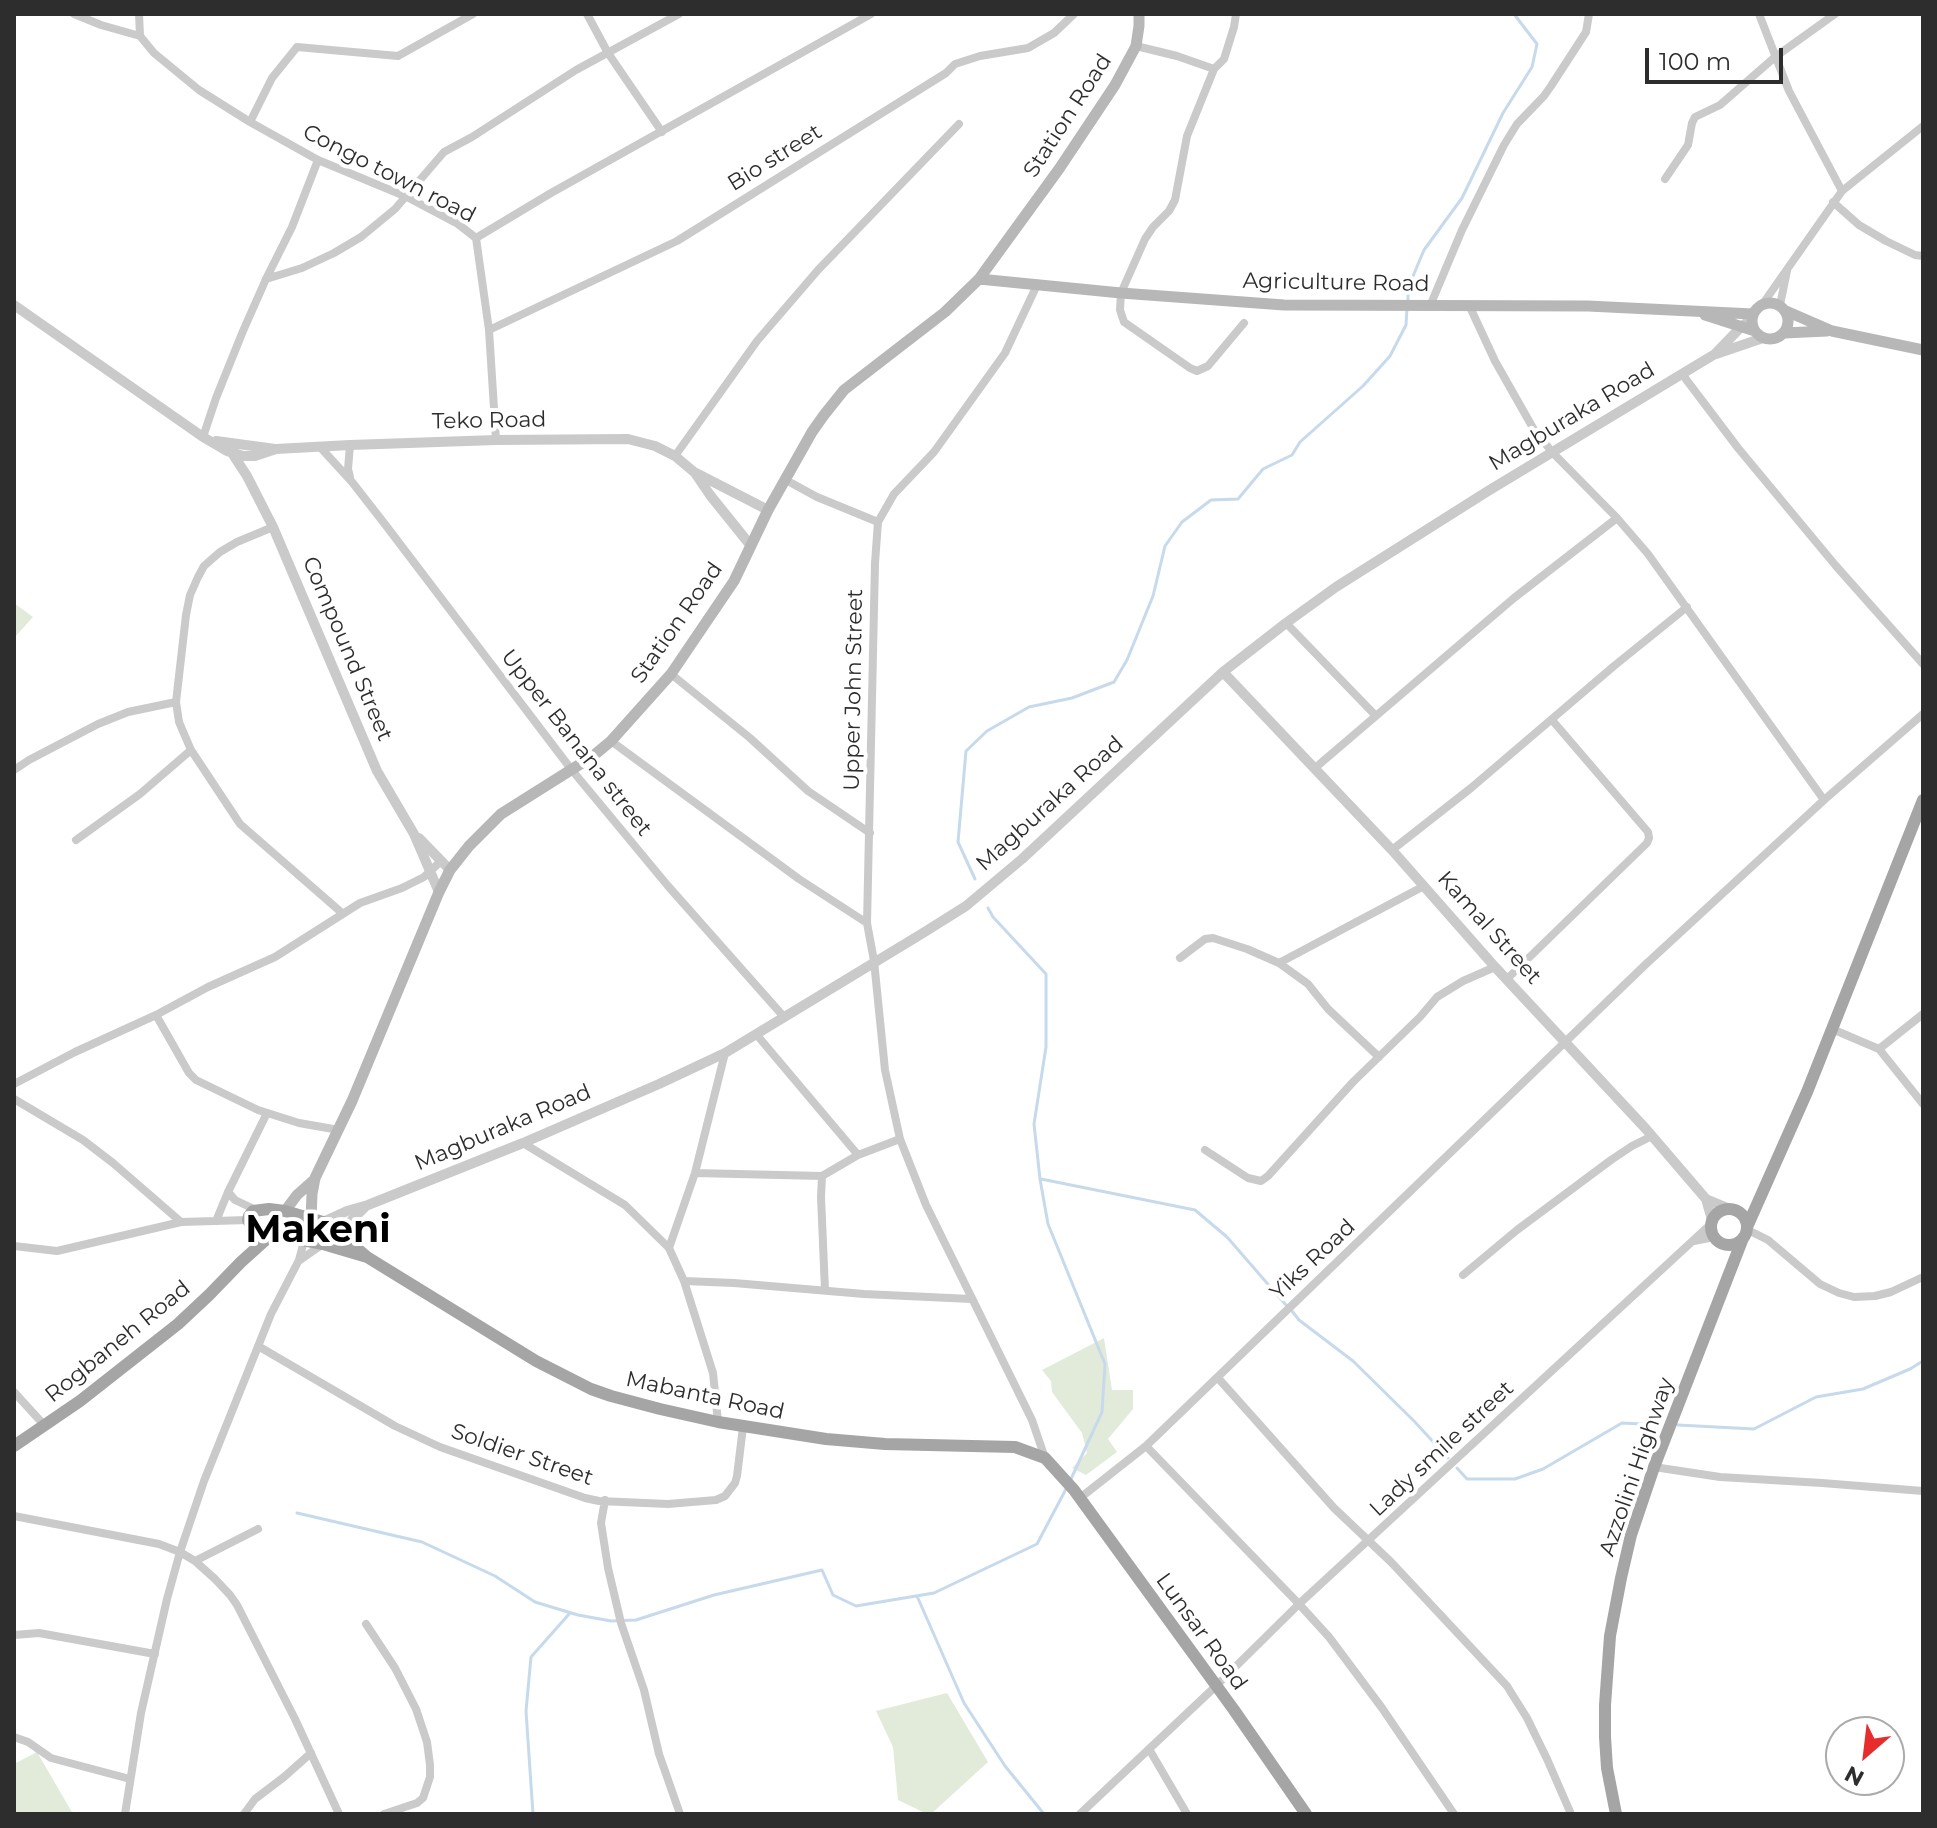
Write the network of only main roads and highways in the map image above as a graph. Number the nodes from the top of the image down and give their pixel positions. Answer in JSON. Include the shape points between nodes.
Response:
{"nodes":[{"id":1,"x":1139,"y":14,"type":"edge"},
{"id":2,"x":979,"y":279,"type":"junction"},
{"id":3,"x":1783,"y":308,"type":"junction"},
{"id":4,"x":1693,"y":311,"type":"junction"},
{"id":5,"x":1756,"y":312,"type":"junction"},
{"id":6,"x":1832,"y":331,"type":"junction"},
{"id":7,"x":1784,"y":333,"type":"junction"},
{"id":8,"x":1759,"y":335,"type":"junction"},
{"id":9,"x":1923,"y":350,"type":"edge"},
{"id":10,"x":1923,"y":800,"type":"edge"},
{"id":11,"x":315,"y":1178,"type":"junction"},
{"id":12,"x":1759,"y":1195,"type":"junction"},
{"id":13,"x":1733,"y":1210,"type":"junction"},
{"id":14,"x":285,"y":1211,"type":"junction"},
{"id":15,"x":252,"y":1219,"type":"junction"},
{"id":16,"x":317,"y":1220,"type":"junction"},
{"id":17,"x":1715,"y":1231,"type":"junction"},
{"id":18,"x":1745,"y":1231,"type":"junction"},
{"id":19,"x":271,"y":1235,"type":"junction"},
{"id":20,"x":367,"y":1257,"type":"junction"},
{"id":21,"x":241,"y":1262,"type":"junction"},
{"id":22,"x":1730,"y":1268,"type":"junction"},
{"id":23,"x":14,"y":1446,"type":"edge"},
{"id":24,"x":1063,"y":1476,"type":"joint"},
{"id":25,"x":1306,"y":1814,"type":"edge"},
{"id":26,"x":1616,"y":1814,"type":"edge"}],
"edges":[{"from":1,"to":2,"type":"main road","name":"Station Road","via":[[1136,46],[1115,85]]},
{"from":2,"to":4,"type":"main road","name":"Agriculture Road","via":[[1284,305]]},
{"from":2,"to":11,"type":"main road","name":"Station Road","via":[[844,390],[812,432],[734,581],[671,674],[611,741],[501,814],[450,870]]},
{"from":3,"to":5,"type":"main road","via":[[1768,303]]},
{"from":3,"to":6,"type":"main road"},
{"from":3,"to":7,"type":"main road","via":[[1789,323]]},
{"from":4,"to":5,"type":"main road","name":"Agriculture Road"},
{"from":4,"to":8,"type":"main road","name":"Agriculture Road"},
{"from":5,"to":8,"type":"main road"},
{"from":6,"to":7,"type":"main road"},
{"from":6,"to":9,"type":"main road"},
{"from":7,"to":8,"type":"main road","via":[[1774,339]]},
{"from":10,"to":12,"type":"main road","name":"Azzolini Highway","via":[[1807,1092]]},
{"from":11,"to":14,"type":"main road","name":"Station Road"},
{"from":11,"to":16,"type":"main road","name":"Station Road"},
{"from":12,"to":13,"type":"main road"},
{"from":12,"to":18,"type":"main road","name":"Azzolini Highway"},
{"from":13,"to":17,"type":"main road","via":[[1717,1214]]},
{"from":13,"to":18,"type":"main road","via":[[1744,1217]]},
{"from":14,"to":15,"type":"main road"},
{"from":14,"to":16,"type":"main road"},
{"from":15,"to":19,"type":"main road","via":[[257,1231]]},
{"from":15,"to":21,"type":"main road"},
{"from":16,"to":20,"type":"main road"},
{"from":17,"to":18,"type":"main road","via":[[1729,1244],[1737,1243]]},
{"from":17,"to":22,"type":"main road"},
{"from":18,"to":22,"type":"main road","name":"Azzolini Highway"},
{"from":19,"to":20,"type":"main road"},
{"from":19,"to":21,"type":"main road","name":"Rogbaneh Road"},
{"from":20,"to":24,"type":"main road","name":"Mabanta Road","via":[[591,1389],[718,1422],[826,1439],[1015,1447],[1045,1458]]},
{"from":21,"to":23,"type":"main road","name":"Rogbaneh Road","via":[[178,1324]]},
{"from":22,"to":26,"type":"main road","name":"Azzolini Highway","via":[[1654,1467],[1621,1578],[1606,1673],[1607,1768]]},
{"from":24,"to":25,"type":"main road","name":"Lunsar Road"}]}
